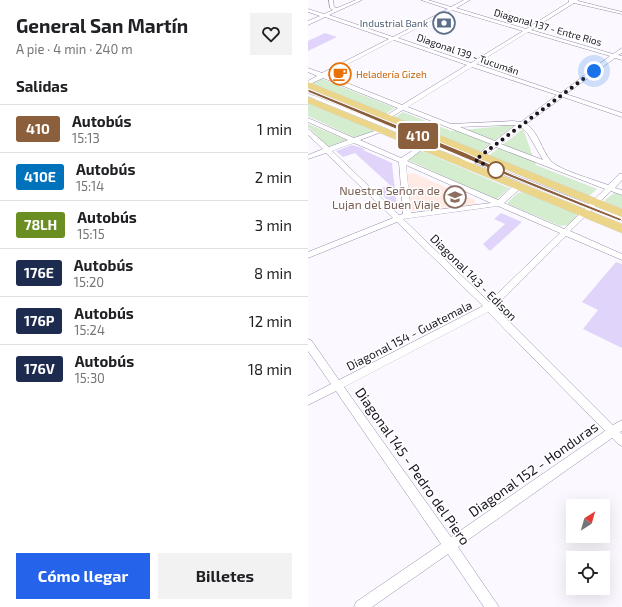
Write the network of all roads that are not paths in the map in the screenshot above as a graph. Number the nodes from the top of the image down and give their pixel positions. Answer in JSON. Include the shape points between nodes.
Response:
{"nodes":[{"id":1,"x":332,"y":0,"type":"edge"},
{"id":2,"x":360,"y":0,"type":"edge"},
{"id":3,"x":423,"y":0,"type":"edge"},
{"id":4,"x":449,"y":0,"type":"edge"},
{"id":5,"x":468,"y":0,"type":"edge"},
{"id":6,"x":573,"y":0,"type":"edge"},
{"id":7,"x":452,"y":8,"type":"junction"},
{"id":8,"x":308,"y":10,"type":"edge"},
{"id":9,"x":336,"y":10,"type":"junction"},
{"id":10,"x":622,"y":14,"type":"edge"},
{"id":11,"x":324,"y":16,"type":"junction"},
{"id":12,"x":308,"y":23,"type":"edge"},
{"id":13,"x":528,"y":30,"type":"junction"},
{"id":14,"x":393,"y":39,"type":"junction"},
{"id":15,"x":622,"y":50,"type":"edge"},
{"id":16,"x":615,"y":56,"type":"junction"},
{"id":17,"x":622,"y":58,"type":"edge"},
{"id":18,"x":472,"y":65,"type":"junction"},
{"id":19,"x":308,"y":70,"type":"edge"},
{"id":20,"x":322,"y":76,"type":"junction"},
{"id":21,"x":308,"y":84,"type":"edge"},
{"id":22,"x":308,"y":91,"type":"edge"},
{"id":23,"x":308,"y":95,"type":"edge"},
{"id":24,"x":562,"y":95,"type":"junction"},
{"id":25,"x":308,"y":100,"type":"edge"},
{"id":26,"x":403,"y":108,"type":"junction"},
{"id":27,"x":622,"y":115,"type":"edge"},
{"id":28,"x":386,"y":118,"type":"junction"},
{"id":29,"x":308,"y":120,"type":"edge"},
{"id":30,"x":524,"y":124,"type":"junction"},
{"id":31,"x":450,"y":126,"type":"junction"},
{"id":32,"x":382,"y":130,"type":"junction"},
{"id":33,"x":308,"y":131,"type":"edge"},
{"id":34,"x":354,"y":141,"type":"junction"},
{"id":35,"x":496,"y":144,"type":"junction"},
{"id":36,"x":422,"y":147,"type":"junction"},
{"id":37,"x":327,"y":150,"type":"junction"},
{"id":38,"x":308,"y":157,"type":"edge"},
{"id":39,"x":402,"y":161,"type":"junction"},
{"id":40,"x":473,"y":161,"type":"junction"},
{"id":41,"x":552,"y":166,"type":"junction"},
{"id":42,"x":622,"y":176,"type":"edge"},
{"id":43,"x":517,"y":187,"type":"junction"},
{"id":44,"x":610,"y":188,"type":"junction"},
{"id":45,"x":622,"y":193,"type":"edge"},
{"id":46,"x":497,"y":203,"type":"junction"},
{"id":47,"x":589,"y":208,"type":"junction"},
{"id":48,"x":622,"y":213,"type":"edge"},
{"id":49,"x":407,"y":215,"type":"junction"},
{"id":50,"x":398,"y":218,"type":"junction"},
{"id":51,"x":622,"y":219,"type":"edge"},
{"id":52,"x":622,"y":224,"type":"edge"},
{"id":53,"x":622,"y":229,"type":"edge"},
{"id":54,"x":566,"y":233,"type":"junction"},
{"id":55,"x":308,"y":255,"type":"edge"},
{"id":56,"x":622,"y":257,"type":"edge"},
{"id":57,"x":489,"y":308,"type":"junction"},
{"id":58,"x":308,"y":343,"type":"edge"},
{"id":59,"x":338,"y":385,"type":"junction"},
{"id":60,"x":308,"y":401,"type":"edge"},
{"id":61,"x":617,"y":428,"type":"edge"},
{"id":62,"x":622,"y":441,"type":"edge"},
{"id":63,"x":450,"y":545,"type":"junction"},
{"id":64,"x":362,"y":607,"type":"edge"},
{"id":65,"x":492,"y":607,"type":"edge"}],
"edges":[{"from":1,"to":9,"type":"street","via":[[332,8]]},
{"from":2,"to":9,"type":"street"},
{"from":3,"to":7,"type":"street","name":"Diagonal 137 - Entre Rios"},
{"from":4,"to":7,"type":"street"},
{"from":5,"to":7,"type":"street"},
{"from":6,"to":10,"type":"street"},
{"from":6,"to":13,"type":"street"},
{"from":7,"to":13,"type":"street","name":"Diagonal 137 - Entre Rios"},
{"from":7,"to":14,"type":"street"},
{"from":8,"to":11,"type":"street","name":"Diagonal 139 - Tucumán"},
{"from":9,"to":11,"type":"street"},
{"from":11,"to":12,"type":"street"},
{"from":11,"to":14,"type":"street","name":"Diagonal 139 - Tucumán"},
{"from":13,"to":16,"type":"street","name":"Diagonal 137 - Entre Rios"},
{"from":13,"to":18,"type":"street"},
{"from":14,"to":18,"type":"street","name":"Diagonal 139 - Tucumán"},
{"from":14,"to":20,"type":"street"},
{"from":15,"to":16,"type":"street"},
{"from":16,"to":17,"type":"street","name":"Diagonal 137 - Entre Rios"},
{"from":16,"to":24,"type":"street"},
{"from":18,"to":24,"type":"street","name":"Diagonal 139 - Tucumán"},
{"from":18,"to":26,"type":"street"},
{"from":19,"to":20,"type":"street"},
{"from":20,"to":21,"type":"street"},
{"from":20,"to":26,"type":"street"},
{"from":21,"to":28,"type":"main road"},
{"from":22,"to":40,"type":"lane"},
{"from":23,"to":40,"type":"lane"},
{"from":24,"to":27,"type":"street","name":"Diagonal 139 - Tucumán"},
{"from":24,"to":30,"type":"street"},
{"from":25,"to":32,"type":"main road"},
{"from":26,"to":28,"type":"street"},
{"from":26,"to":31,"type":"street"},
{"from":28,"to":40,"type":"main road"},
{"from":29,"to":34,"type":"street"},
{"from":30,"to":31,"type":"street"},
{"from":30,"to":35,"type":"street"},
{"from":30,"to":41,"type":"street","via":[[544,158]]},
{"from":31,"to":35,"type":"street"},
{"from":32,"to":34,"type":"street"},
{"from":32,"to":36,"type":"main road"},
{"from":33,"to":37,"type":"street","name":"Diagonal 143 - Edison"},
{"from":34,"to":37,"type":"street"},
{"from":34,"to":39,"type":"street"},
{"from":35,"to":40,"type":"street"},
{"from":35,"to":41,"type":"street"},
{"from":36,"to":39,"type":"street"},
{"from":36,"to":40,"type":"main road"},
{"from":37,"to":38,"type":"street"},
{"from":37,"to":50,"type":"street","name":"Diagonal 143 - Edison"},
{"from":39,"to":46,"type":"street"},
{"from":39,"to":49,"type":"street"},
{"from":40,"to":43,"type":"main road"},
{"from":40,"to":47,"type":"main road"},
{"from":41,"to":44,"type":"street"},
{"from":42,"to":44,"type":"street","name":"Diagonal 154 - Guatemala"},
{"from":43,"to":46,"type":"street"},
{"from":43,"to":47,"type":"main road"},
{"from":44,"to":45,"type":"street"},
{"from":44,"to":47,"type":"street","name":"Diagonal 154 - Guatemala"},
{"from":46,"to":49,"type":"street"},
{"from":46,"to":54,"type":"street"},
{"from":47,"to":48,"type":"main road"},
{"from":47,"to":51,"type":"lane"},
{"from":47,"to":52,"type":"lane"},
{"from":47,"to":53,"type":"main road"},
{"from":47,"to":54,"type":"street","name":"Diagonal 154 - Guatemala"},
{"from":49,"to":50,"type":"street"},
{"from":50,"to":55,"type":"street"},
{"from":50,"to":57,"type":"street","name":"Diagonal 143 - Edison"},
{"from":54,"to":56,"type":"street"},
{"from":54,"to":57,"type":"street","name":"Diagonal 154 - Guatemala"},
{"from":57,"to":59,"type":"street","name":"Diagonal 154 - Guatemala"},
{"from":57,"to":61,"type":"street","name":"Diagonal 143 - Edison"},
{"from":58,"to":59,"type":"street","name":"Diagonal 145 - Pedro del Piero"},
{"from":59,"to":60,"type":"street","name":"Diagonal 154 - Guatemala"},
{"from":59,"to":63,"type":"street","name":"Diagonal 145 - Pedro del Piero"},
{"from":61,"to":62,"type":"street","name":"Diagonal 143 - Edison"},
{"from":61,"to":63,"type":"street","name":"Diagonal 152 - Honduras"},
{"from":63,"to":64,"type":"street","name":"Diagonal 152 - Honduras"},
{"from":63,"to":65,"type":"street","name":"Diagonal 145 - Pedro del Piero"}]}
